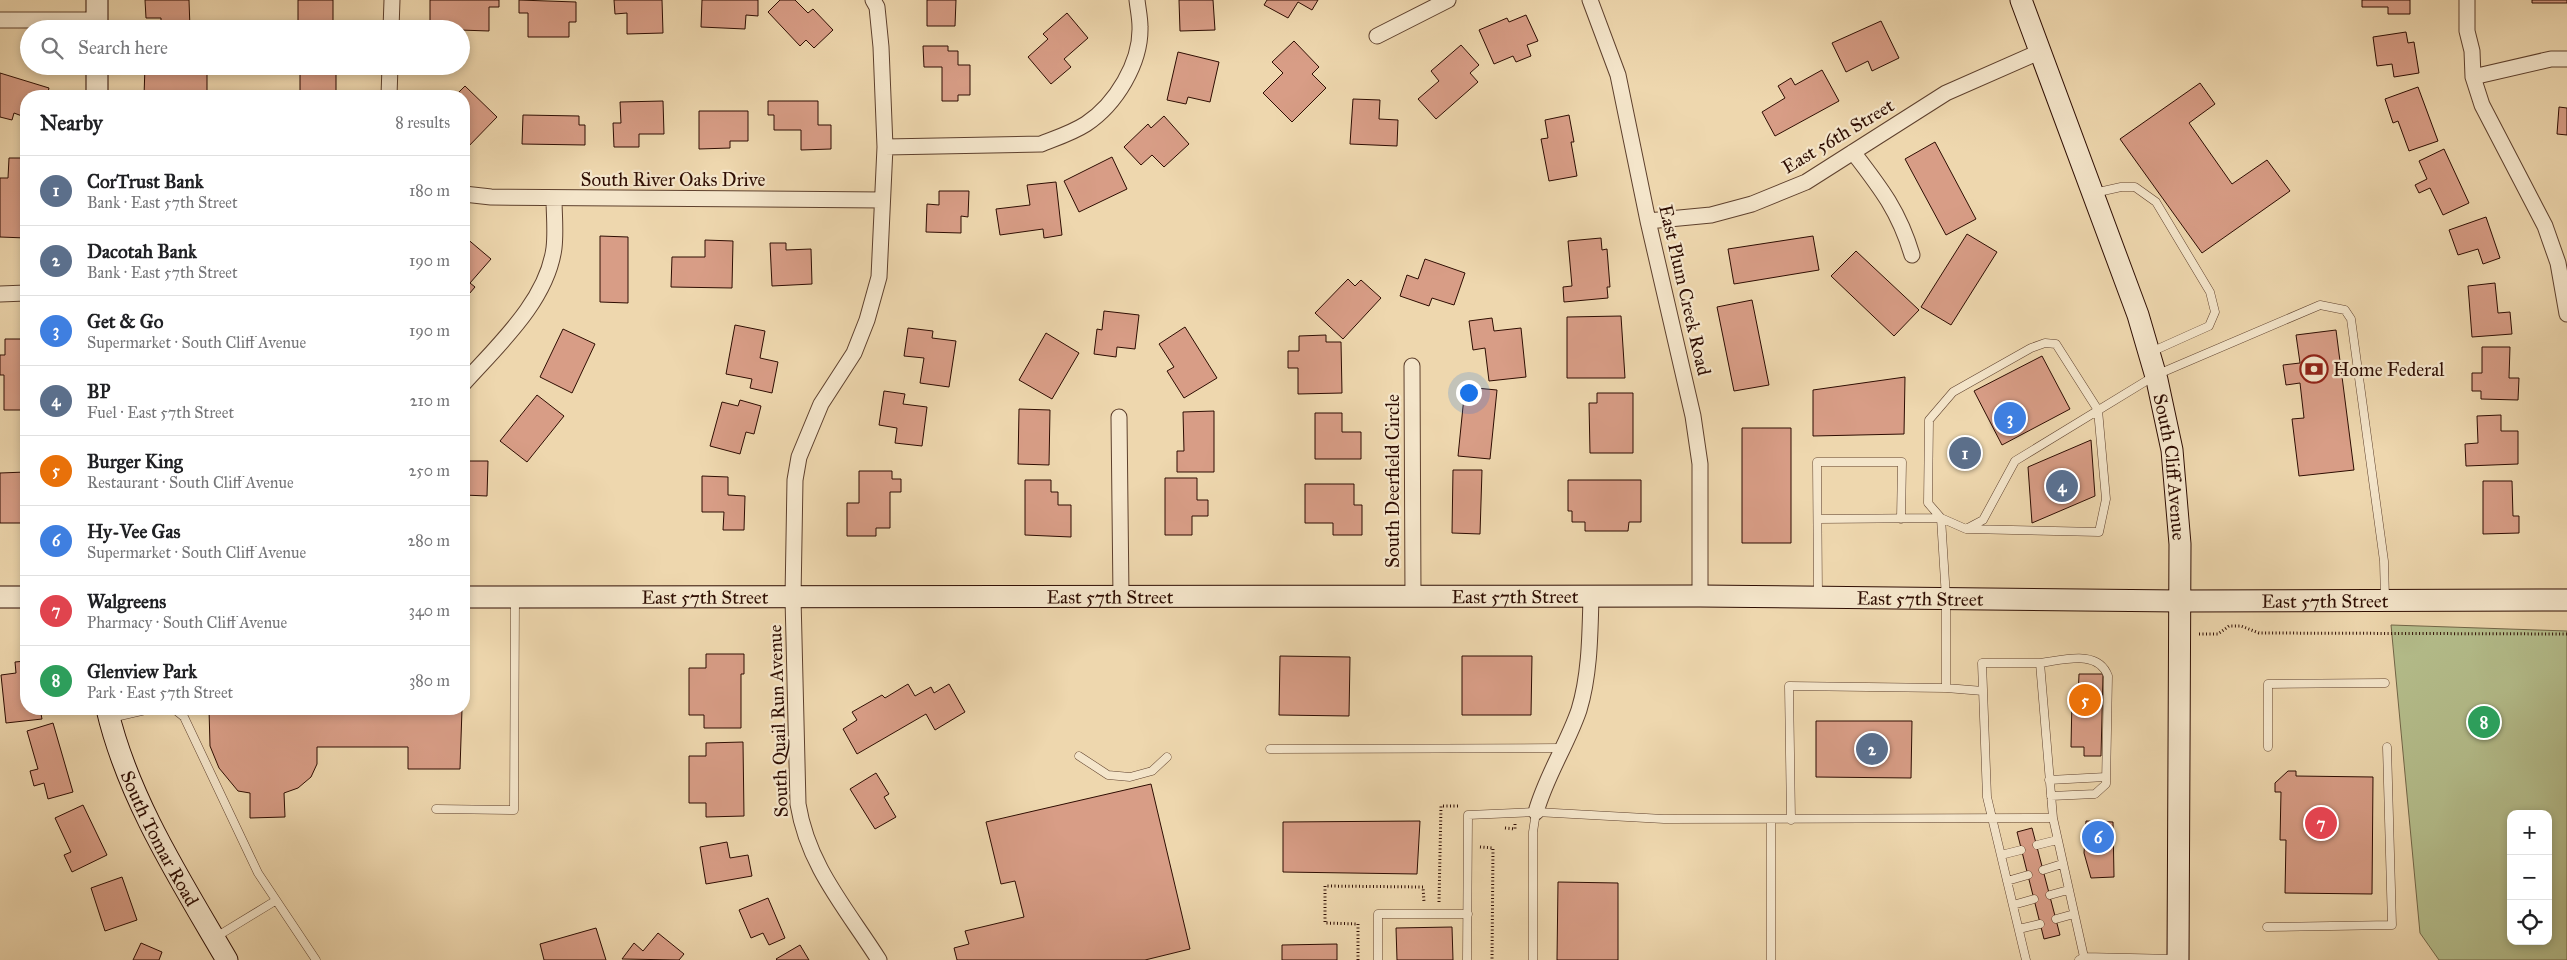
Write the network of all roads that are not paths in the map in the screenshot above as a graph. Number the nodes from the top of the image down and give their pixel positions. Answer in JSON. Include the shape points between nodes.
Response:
{"nodes":[{"id":1,"x":392,"y":0,"type":"edge"},
{"id":2,"x":873,"y":0,"type":"edge"},
{"id":3,"x":1137,"y":0,"type":"edge"},
{"id":4,"x":1448,"y":0,"type":"edge"},
{"id":5,"x":1590,"y":0,"type":"edge"},
{"id":6,"x":2021,"y":0,"type":"edge"},
{"id":7,"x":2467,"y":0,"type":"edge"},
{"id":8,"x":97,"y":16,"type":"edge"},
{"id":9,"x":0,"y":20,"type":"edge"},
{"id":10,"x":391,"y":20,"type":"edge"},
{"id":11,"x":1377,"y":36,"type":"dead end"},
{"id":12,"x":2039,"y":52,"type":"junction"},
{"id":13,"x":2567,"y":59,"type":"edge"},
{"id":14,"x":97,"y":75,"type":"edge"},
{"id":15,"x":390,"y":75,"type":"edge"},
{"id":16,"x":2473,"y":77,"type":"junction"},
{"id":17,"x":97,"y":90,"type":"edge"},
{"id":18,"x":389,"y":90,"type":"edge"},
{"id":19,"x":885,"y":147,"type":"junction"},
{"id":20,"x":1853,"y":152,"type":"junction"},
{"id":21,"x":2092,"y":194,"type":"junction"},
{"id":22,"x":470,"y":195,"type":"edge"},
{"id":23,"x":554,"y":198,"type":"junction"},
{"id":24,"x":882,"y":200,"type":"junction"},
{"id":25,"x":1648,"y":221,"type":"junction"},
{"id":26,"x":1912,"y":255,"type":"dead end"},
{"id":27,"x":20,"y":293,"type":"edge"},
{"id":28,"x":0,"y":294,"type":"edge"},
{"id":29,"x":2567,"y":314,"type":"edge"},
{"id":30,"x":2149,"y":353,"type":"junction"},
{"id":31,"x":1412,"y":366,"type":"dead end"},
{"id":32,"x":2156,"y":375,"type":"junction"},
{"id":33,"x":470,"y":376,"type":"edge"},
{"id":34,"x":2098,"y":410,"type":"junction"},
{"id":35,"x":1120,"y":417,"type":"dead end"},
{"id":36,"x":1940,"y":518,"type":"junction"},
{"id":37,"x":1818,"y":519,"type":"junction"},
{"id":38,"x":1901,"y":519,"type":"junction"},
{"id":39,"x":1966,"y":529,"type":"junction"},
{"id":40,"x":1591,"y":596,"type":"junction"},
{"id":41,"x":1700,"y":596,"type":"junction"},
{"id":42,"x":0,"y":597,"type":"edge"},
{"id":43,"x":20,"y":597,"type":"edge"},
{"id":44,"x":1121,"y":597,"type":"junction"},
{"id":45,"x":1413,"y":597,"type":"junction"},
{"id":46,"x":1818,"y":597,"type":"junction"},
{"id":47,"x":470,"y":598,"type":"edge"},
{"id":48,"x":515,"y":598,"type":"junction"},
{"id":49,"x":793,"y":598,"type":"junction"},
{"id":50,"x":1946,"y":598,"type":"junction"},
{"id":51,"x":2385,"y":599,"type":"junction"},
{"id":52,"x":2567,"y":600,"type":"edge"},
{"id":53,"x":2180,"y":601,"type":"junction"},
{"id":54,"x":2040,"y":663,"type":"junction"},
{"id":55,"x":2385,"y":684,"type":"dead end"},
{"id":56,"x":1946,"y":688,"type":"junction"},
{"id":57,"x":1983,"y":691,"type":"junction"},
{"id":58,"x":108,"y":715,"type":"edge"},
{"id":59,"x":182,"y":715,"type":"edge"},
{"id":60,"x":2268,"y":747,"type":"dead end"},
{"id":61,"x":2387,"y":747,"type":"dead end"},
{"id":62,"x":1564,"y":748,"type":"junction"},
{"id":63,"x":1270,"y":749,"type":"dead end"},
{"id":64,"x":1079,"y":756,"type":"dead end"},
{"id":65,"x":1167,"y":757,"type":"dead end"},
{"id":66,"x":2106,"y":777,"type":"junction"},
{"id":67,"x":2049,"y":780,"type":"junction"},
{"id":68,"x":2051,"y":796,"type":"junction"},
{"id":69,"x":436,"y":809,"type":"dead end"},
{"id":70,"x":1536,"y":812,"type":"junction"},
{"id":71,"x":2053,"y":818,"type":"junction"},
{"id":72,"x":1771,"y":819,"type":"junction"},
{"id":73,"x":1992,"y":819,"type":"junction"},
{"id":74,"x":1791,"y":820,"type":"junction"},
{"id":75,"x":2057,"y":840,"type":"junction"},
{"id":76,"x":2037,"y":845,"type":"dead end"},
{"id":77,"x":2021,"y":850,"type":"dead end"},
{"id":78,"x":2001,"y":855,"type":"junction"},
{"id":79,"x":2062,"y":864,"type":"junction"},
{"id":80,"x":2043,"y":870,"type":"dead end"},
{"id":81,"x":2028,"y":875,"type":"dead end"},
{"id":82,"x":2007,"y":880,"type":"junction"},
{"id":83,"x":2068,"y":890,"type":"junction"},
{"id":84,"x":2050,"y":895,"type":"dead end"},
{"id":85,"x":2034,"y":899,"type":"dead end"},
{"id":86,"x":275,"y":901,"type":"junction"},
{"id":87,"x":2013,"y":905,"type":"junction"},
{"id":88,"x":1468,"y":914,"type":"junction"},
{"id":89,"x":2074,"y":914,"type":"junction"},
{"id":90,"x":2056,"y":920,"type":"dead end"},
{"id":91,"x":2040,"y":924,"type":"dead end"},
{"id":92,"x":2267,"y":927,"type":"dead end"},
{"id":93,"x":2019,"y":929,"type":"junction"},
{"id":94,"x":214,"y":938,"type":"junction"},
{"id":95,"x":2082,"y":959,"type":"edge"},
{"id":96,"x":227,"y":960,"type":"edge"},
{"id":97,"x":316,"y":960,"type":"edge"},
{"id":98,"x":879,"y":960,"type":"edge"},
{"id":99,"x":1378,"y":960,"type":"edge"},
{"id":100,"x":1468,"y":960,"type":"edge"},
{"id":101,"x":1533,"y":960,"type":"edge"},
{"id":102,"x":1771,"y":960,"type":"edge"},
{"id":103,"x":2026,"y":960,"type":"edge"},
{"id":104,"x":2178,"y":960,"type":"edge"}],
"edges":[{"from":1,"to":10,"type":"street"},
{"from":2,"to":19,"type":"street","name":"South Quail Run Avenue","via":[[877,7],[882,47]]},
{"from":3,"to":19,"type":"street","via":[[1140,28],[1133,65],[1112,98],[1087,123],[1041,144]]},
{"from":4,"to":11,"type":"street"},
{"from":5,"to":25,"type":"street","name":"East Plum Creek Road","via":[[1618,76]]},
{"from":6,"to":12,"type":"main road","name":"South Cliff Avenue"},
{"from":7,"to":16,"type":"street"},
{"from":8,"to":9,"type":"street"},
{"from":12,"to":20,"type":"street","name":"East 56th Street","via":[[1946,93]]},
{"from":12,"to":21,"type":"main road","name":"South Cliff Avenue"},
{"from":13,"to":16,"type":"street","via":[[2551,59]]},
{"from":14,"to":17,"type":"main road"},
{"from":15,"to":18,"type":"street"},
{"from":16,"to":29,"type":"street","via":[[2482,105],[2544,226],[2558,263]]},
{"from":19,"to":24,"type":"street","name":"South Quail Run Avenue"},
{"from":20,"to":25,"type":"street","name":"East 56th Street","via":[[1806,182],[1752,204],[1710,215]]},
{"from":20,"to":26,"type":"street","via":[[1892,202]]},
{"from":21,"to":30,"type":"main road","name":"South Cliff Avenue"},
{"from":21,"to":30,"type":"lane","via":[[2134,187],[2156,202],[2189,253],[2214,302],[2215,312],[2209,326]]},
{"from":22,"to":23,"type":"street","name":"South River Oaks Drive"},
{"from":23,"to":24,"type":"street","name":"South River Oaks Drive"},
{"from":23,"to":33,"type":"street","via":[[554,248],[544,278],[519,319]]},
{"from":24,"to":49,"type":"street","name":"South Quail Run Avenue","via":[[879,277],[867,320],[854,353],[821,404],[799,458],[795,480]]},
{"from":25,"to":41,"type":"street","name":"East Plum Creek Road","via":[[1697,437]]},
{"from":27,"to":28,"type":"street"},
{"from":30,"to":32,"type":"main road","name":"South Cliff Avenue"},
{"from":31,"to":45,"type":"street","name":"South Deerfield Circle"},
{"from":32,"to":34,"type":"lane"},
{"from":32,"to":51,"type":"lane","via":[[2320,305],[2345,310],[2351,319],[2384,561]]},
{"from":32,"to":53,"type":"main road","name":"South Cliff Avenue","via":[[2176,480]]},
{"from":34,"to":36,"type":"lane","via":[[2056,344],[2045,343],[2031,348],[1953,392],[1929,420],[1928,503]]},
{"from":34,"to":39,"type":"lane","via":[[2015,461],[1983,520]]},
{"from":34,"to":39,"type":"lane","via":[[2106,498],[2098,532]]},
{"from":35,"to":44,"type":"street"},
{"from":36,"to":38,"type":"lane"},
{"from":36,"to":39,"type":"lane"},
{"from":36,"to":50,"type":"lane"},
{"from":37,"to":38,"type":"lane"},
{"from":37,"to":38,"type":"lane","via":[[1818,462],[1902,462]]},
{"from":37,"to":46,"type":"lane"},
{"from":40,"to":41,"type":"main road","name":"East 57th Street"},
{"from":40,"to":45,"type":"main road","name":"East 57th Street"},
{"from":40,"to":62,"type":"street","via":[[1586,675],[1580,708]]},
{"from":41,"to":46,"type":"main road","name":"East 57th Street"},
{"from":42,"to":43,"type":"main road"},
{"from":44,"to":45,"type":"main road","name":"East 57th Street"},
{"from":44,"to":49,"type":"main road","name":"East 57th Street"},
{"from":46,"to":50,"type":"main road","name":"East 57th Street"},
{"from":47,"to":48,"type":"main road","name":"East 57th Street"},
{"from":48,"to":49,"type":"main road","name":"East 57th Street"},
{"from":48,"to":69,"type":"lane","via":[[514,810]]},
{"from":49,"to":98,"type":"street","name":"South Quail Run Avenue","via":[[798,804],[802,825],[810,852],[829,887]]},
{"from":50,"to":53,"type":"main road","name":"East 57th Street"},
{"from":50,"to":56,"type":"lane"},
{"from":51,"to":52,"type":"main road","name":"East 57th Street"},
{"from":51,"to":53,"type":"main road","name":"East 57th Street"},
{"from":53,"to":104,"type":"main road","name":"South Cliff Avenue"},
{"from":54,"to":57,"type":"lane","via":[[1982,663]]},
{"from":54,"to":66,"type":"lane","via":[[2079,658],[2095,660],[2104,666],[2108,676]]},
{"from":54,"to":67,"type":"lane"},
{"from":55,"to":60,"type":"lane","via":[[2268,684]]},
{"from":56,"to":57,"type":"lane"},
{"from":56,"to":74,"type":"lane","via":[[1789,686]]},
{"from":57,"to":73,"type":"lane","via":[[1987,797]]},
{"from":58,"to":94,"type":"main road","name":"South Tomar Road","via":[[122,761],[139,800]]},
{"from":59,"to":86,"type":"lane","via":[[249,857]]},
{"from":61,"to":92,"type":"lane","via":[[2392,925]]},
{"from":62,"to":63,"type":"lane"},
{"from":62,"to":70,"type":"street"},
{"from":64,"to":65,"type":"lane","via":[[1108,775],[1130,777],[1152,771]]},
{"from":66,"to":67,"type":"lane"},
{"from":66,"to":68,"type":"lane","via":[[2106,784],[2095,794]]},
{"from":67,"to":68,"type":"lane"},
{"from":68,"to":71,"type":"lane"},
{"from":70,"to":72,"type":"lane","via":[[1664,819]]},
{"from":70,"to":88,"type":"lane","via":[[1468,816]]},
{"from":70,"to":101,"type":"lane","via":[[1533,832]]},
{"from":71,"to":73,"type":"lane"},
{"from":71,"to":75,"type":"lane"},
{"from":72,"to":74,"type":"lane"},
{"from":72,"to":102,"type":"lane"},
{"from":73,"to":74,"type":"lane"},
{"from":73,"to":78,"type":"lane"},
{"from":75,"to":76,"type":"lane"},
{"from":75,"to":79,"type":"lane"},
{"from":77,"to":78,"type":"lane"},
{"from":78,"to":82,"type":"lane"},
{"from":79,"to":80,"type":"lane"},
{"from":79,"to":83,"type":"lane"},
{"from":81,"to":82,"type":"lane"},
{"from":82,"to":87,"type":"lane"},
{"from":83,"to":84,"type":"lane"},
{"from":83,"to":89,"type":"lane"},
{"from":85,"to":87,"type":"lane"},
{"from":86,"to":94,"type":"lane"},
{"from":86,"to":97,"type":"lane"},
{"from":87,"to":93,"type":"lane"},
{"from":88,"to":99,"type":"lane","via":[[1378,914]]},
{"from":88,"to":100,"type":"lane"},
{"from":89,"to":90,"type":"lane"},
{"from":89,"to":95,"type":"lane"},
{"from":91,"to":93,"type":"lane"},
{"from":93,"to":103,"type":"lane"},
{"from":94,"to":96,"type":"main road","name":"South Tomar Road"},
{"from":95,"to":104,"type":"lane"}]}
